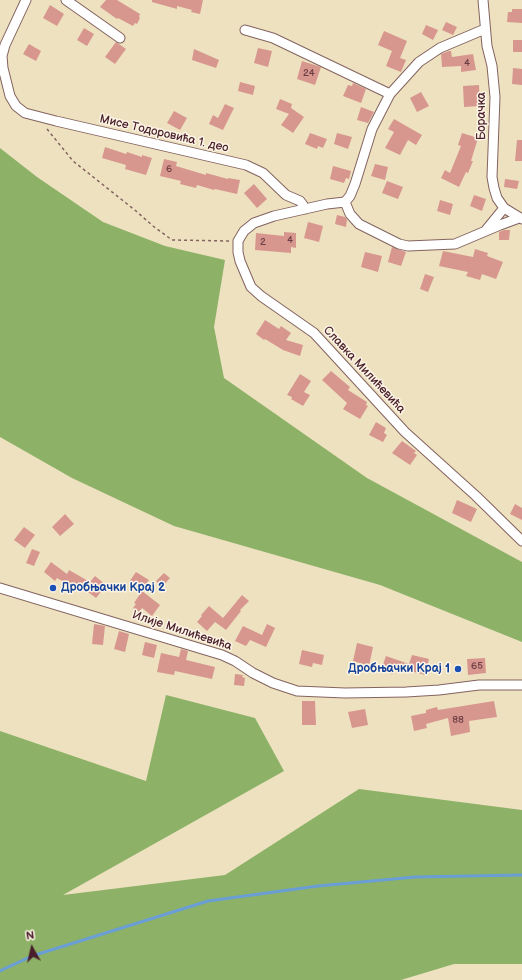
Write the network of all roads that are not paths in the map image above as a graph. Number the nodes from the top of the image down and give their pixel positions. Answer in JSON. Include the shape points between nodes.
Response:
{"nodes":[{"id":1,"x":26,"y":0,"type":"edge"},
{"id":2,"x":66,"y":0,"type":"edge"},
{"id":3,"x":483,"y":0,"type":"edge"},
{"id":4,"x":485,"y":29,"type":"junction"},
{"id":5,"x":245,"y":30,"type":"dead end"},
{"id":6,"x":120,"y":38,"type":"dead end"},
{"id":7,"x":390,"y":94,"type":"junction"},
{"id":8,"x":345,"y":202,"type":"junction"},
{"id":9,"x":504,"y":208,"type":"junction"},
{"id":10,"x":304,"y":209,"type":"junction"},
{"id":11,"x":521,"y":219,"type":"edge"},
{"id":12,"x":484,"y":232,"type":"junction"},
{"id":13,"x":522,"y":541,"type":"edge"},
{"id":14,"x":0,"y":588,"type":"edge"},
{"id":15,"x":522,"y":685,"type":"edge"}],
"edges":[{"from":1,"to":10,"type":"street","name":"Мисе Тодоровића 1. део","via":[[2,56],[10,96],[16,106],[35,116],[246,165],[262,173],[286,195],[300,201]]},
{"from":2,"to":6,"type":"street"},
{"from":3,"to":4,"type":"street","name":"Борачка"},
{"from":4,"to":7,"type":"street","via":[[440,48],[419,62]]},
{"from":4,"to":9,"type":"street","name":"Борачка","via":[[495,97],[492,177],[497,198]]},
{"from":5,"to":7,"type":"street","via":[[273,38]]},
{"from":7,"to":8,"type":"street","via":[[372,129],[355,184]]},
{"from":8,"to":10,"type":"street"},
{"from":8,"to":12,"type":"street","via":[[350,214],[359,224],[408,246],[455,244]]},
{"from":9,"to":11,"type":"street"},
{"from":9,"to":12,"type":"street"},
{"from":10,"to":13,"type":"street","name":"Славка Милићевића","via":[[254,223],[244,231],[238,241],[238,252],[251,287],[314,333],[405,432]]},
{"from":11,"to":12,"type":"street"},
{"from":14,"to":15,"type":"street","name":"Илије Милићевића","via":[[222,655],[273,683],[297,691],[406,692],[479,685]]}]}
